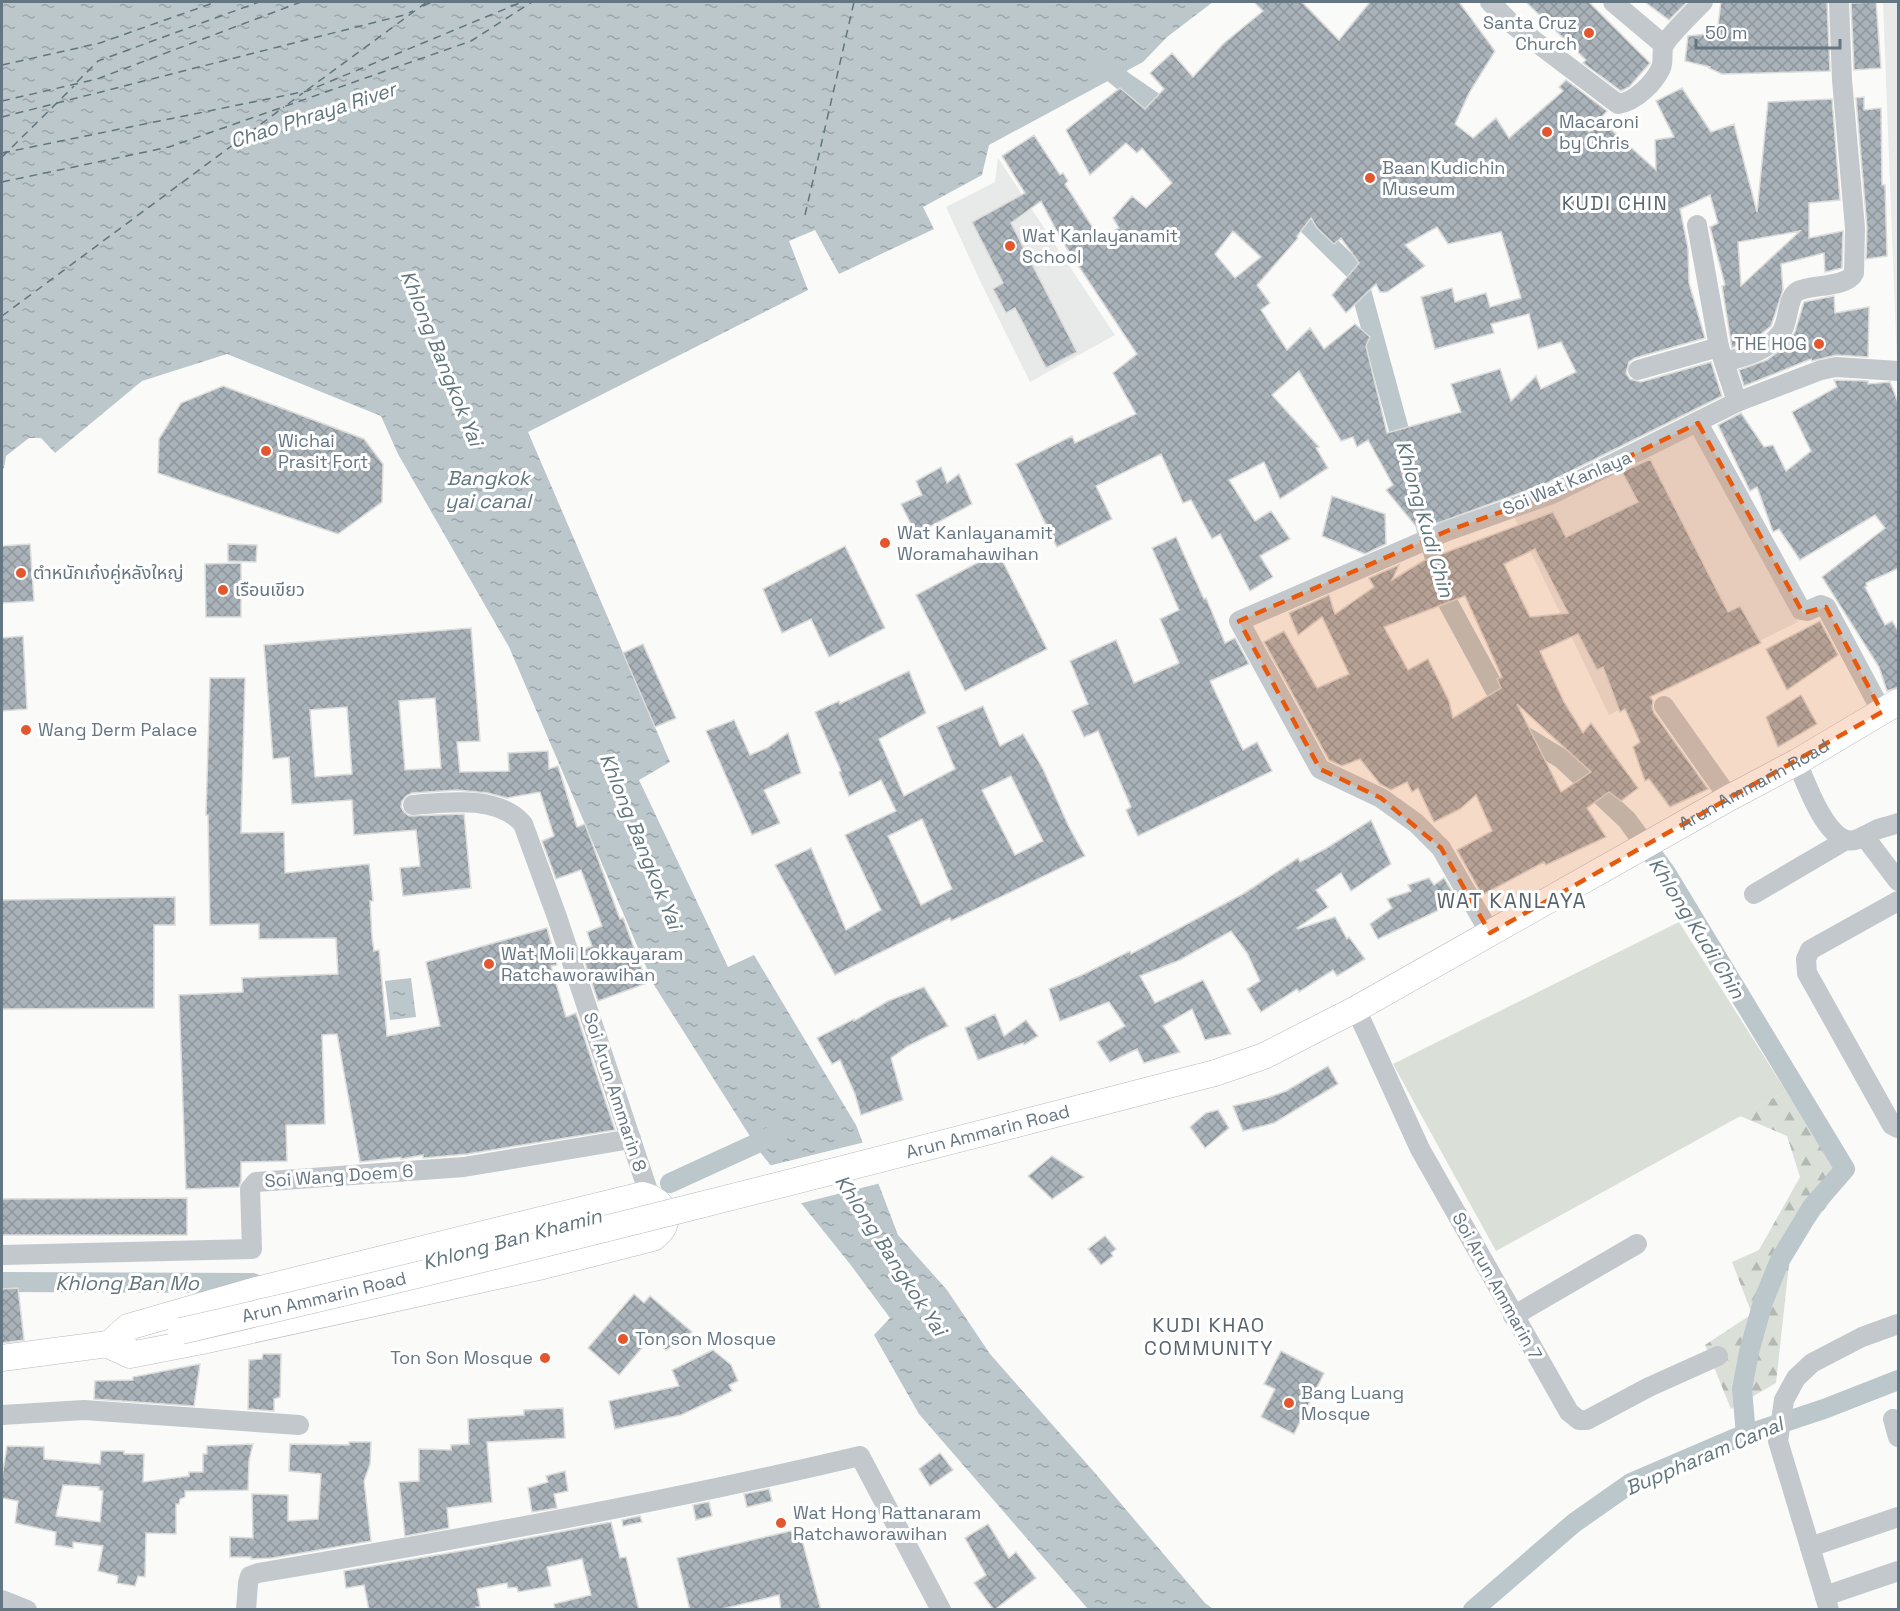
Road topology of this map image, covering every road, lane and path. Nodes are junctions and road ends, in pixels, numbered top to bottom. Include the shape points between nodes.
1 (1490, 2) edge
2 (1613, 2) edge
3 (1703, 2) edge
4 (1839, 2) edge
5 (1664, 45) junction
6 (1696, 225) dead end
7 (1721, 355) junction
8 (1638, 370) dead end
9 (1899, 371) edge
10 (1737, 402) junction
11 (1698, 423) junction
12 (1664, 706) dead end
13 (1890, 707) edge
14 (1797, 762) junction
15 (1729, 798) junction
16 (413, 805) dead end
17 (1899, 823) edge
18 (1855, 838) junction
19 (1899, 881) edge
20 (1754, 894) dead end
21 (1899, 901) edge
22 (1490, 933) junction
23 (1356, 1009) junction
24 (1899, 1128) edge
25 (631, 1140) junction
26 (650, 1197) junction
27 (1637, 1244) dead end
28 (2, 1256) edge
29 (1513, 1316) junction
30 (1899, 1324) edge
31 (108, 1344) junction
32 (1719, 1356) dead end
33 (2, 1358) edge
34 (2, 1415) edge
35 (299, 1425) dead end
36 (1899, 1517) edge
37 (1810, 1546) junction
38 (1899, 1571) edge
39 (2, 1600) edge
40 (1827, 1603) edge
41 (27, 1610) edge
42 (246, 1610) edge
43 (941, 1610) edge

1 - 5 street via 1512,24 1618,104 1638,95 1656,77 1662,67
2 - 5 street
3 - 5 street
4 - 7 street via 1855,228 1854,273 1847,281 1797,291 1783,330 1750,355
6 - 7 street
7 - 8 street
7 - 10 street
9 - 10 street, Soi Wat Kanlaya via 1828,368
10 - 11 street, Soi Wat Kanlaya
11 - 13 street via 1801,610 1826,607
11 - 22 street, Soi Wat Kanlaya via 1552,494 1447,531 1239,621 1320,769 1381,798 1442,848
12 - 15 street
13 - 14 main road, Arun Ammarin Road
14 - 15 main road, Arun Ammarin Road
14 - 18 street via 1824,819 1835,833
15 - 22 main road, Arun Ammarin Road
16 - 25 street, Soi Arun Ammarin 8 via 464,800 508,811 523,824
17 - 18 street
18 - 19 street
18 - 20 street
21 - 24 street via 1819,945 1806,959 1807,973 1892,1125
22 - 23 main road, Arun Ammarin Road
23 - 29 street, Soi Arun Ammarin 7 via 1420,1149
23 - 31 main road, Arun Ammarin Road, bridge via 1264,1056 1215,1073 390,1283
25 - 26 street, Soi Arun Ammarin 8
25 - 28 street, Soi Wang Doem 6 via 464,1167 256,1182 250,1189 252,1249
26 - 31 main road via 628,1198 260,1289 128,1327
26 - 31 main road via 665,1212 666,1223 653,1238 202,1341 130,1355
27 - 29 street
29 - 32 street, Soi Arun Ammarin 7 via 1569,1412 1579,1420 1587,1420
30 - 37 street via 1862,1337 1812,1363 1796,1378 1784,1400 1778,1441
31 - 33 main road, Arun Ammarin Road
34 - 35 street via 84,1410
36 - 37 street
37 - 40 street
38 - 40 street
39 - 41 street
42 - 43 street via 250,1576 258,1573 464,1539 860,1456

